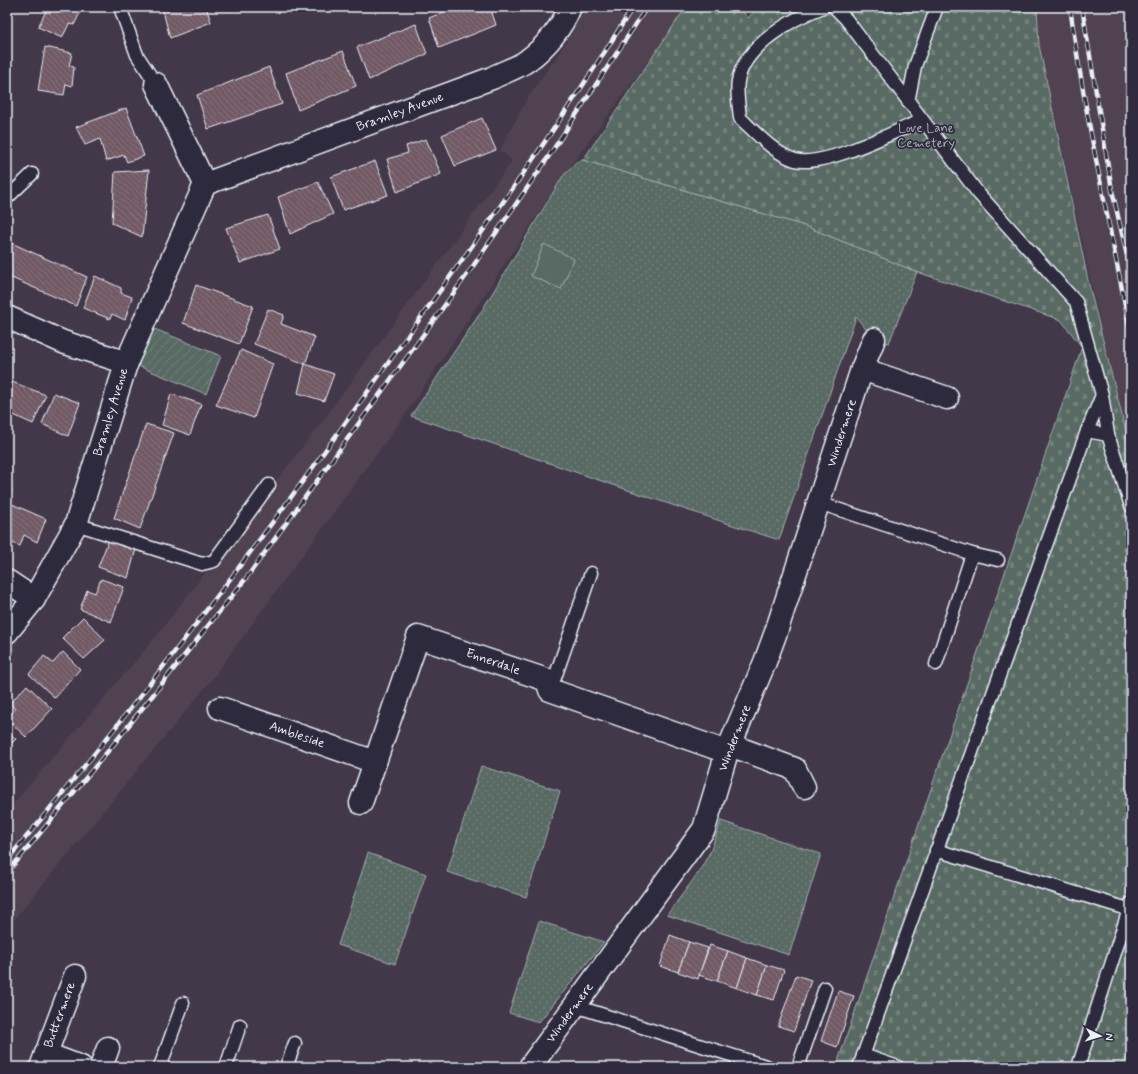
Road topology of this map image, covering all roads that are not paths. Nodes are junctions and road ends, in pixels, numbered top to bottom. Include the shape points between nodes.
1 (120, 7) edge
2 (570, 7) edge
3 (823, 7) edge
4 (834, 7) edge
5 (937, 7) edge
6 (156, 84) joint
7 (908, 102) junction
8 (922, 120) junction
9 (32, 174) dead end
10 (205, 184) junction
11 (7, 198) edge
12 (7, 316) edge
13 (874, 339) dead end
14 (127, 363) junction
15 (862, 369) junction
16 (1102, 395) junction
17 (947, 398) dead end
18 (1087, 431) junction
19 (1108, 435) junction
20 (269, 485) dead end
21 (819, 503) junction
22 (1131, 506) edge
23 (76, 524) junction
24 (972, 554) junction
25 (998, 560) dead end
26 (591, 573) dead end
27 (7, 581) edge
28 (34, 599) junction
29 (7, 632) edge
30 (936, 664) dead end
31 (550, 690) junction
32 (220, 708) dead end
33 (728, 748) junction
34 (375, 762) junction
35 (804, 787) dead end
36 (361, 803) dead end
37 (936, 850) junction
38 (1130, 908) edge
39 (74, 976) dead end
40 (825, 988) dead end
41 (184, 1002) dead end
42 (576, 1006) junction
43 (240, 1025) dead end
44 (295, 1043) dead end
45 (862, 1055) junction
46 (43, 1061) edge
47 (81, 1067) edge
48 (160, 1067) edge
49 (226, 1067) edge
50 (286, 1067) edge
51 (530, 1067) edge
52 (769, 1067) edge
53 (798, 1067) edge
54 (859, 1067) edge
55 (898, 1067) edge
56 (1078, 1067) edge

1 - 6 lane via 137,55
2 - 10 street, Bramley Avenue via 565,19 547,43 528,61 492,78
3 - 8 lane via 787,24 746,61 738,81 740,118 768,145 795,160 812,161 869,143
4 - 7 lane via 846,19
5 - 7 lane via 916,66
6 - 10 street
7 - 8 lane
8 - 16 lane via 978,193 1076,302
9 - 11 lane
10 - 14 street, Bramley Avenue
12 - 14 street via 63,342
13 - 15 street, Windermere
14 - 23 street, Bramley Avenue
15 - 17 street
15 - 21 street, Windermere
16 - 18 lane
16 - 19 lane
18 - 19 lane
18 - 37 lane
19 - 22 lane
20 - 23 lane via 214,561 202,564
21 - 24 lane
21 - 33 street, Windermere via 766,662
23 - 28 street, Bramley Avenue
24 - 25 lane
24 - 30 lane
26 - 31 lane
27 - 28 street
28 - 29 street, Bramley Avenue
31 - 33 street, Ennerdale
31 - 34 street, Ennerdale via 547,680 418,637
32 - 34 street, Ambleside
33 - 35 street, Ennerdale via 795,769
33 - 42 street, Windermere via 704,830
34 - 36 street, Ennerdale
37 - 38 lane
37 - 45 lane
38 - 56 lane
39 - 46 street, Buttermere
40 - 53 lane
41 - 48 lane
42 - 51 street, Windermere
42 - 52 lane
43 - 49 lane
44 - 50 lane
45 - 54 lane
45 - 55 lane
46 - 47 street, Buttermere

